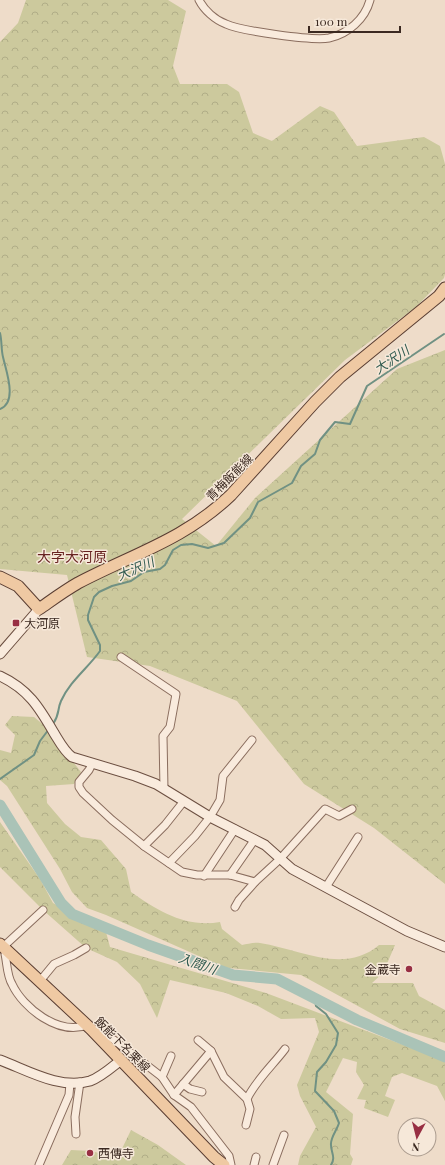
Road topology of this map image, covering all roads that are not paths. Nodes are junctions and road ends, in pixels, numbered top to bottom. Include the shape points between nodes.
1 (199, 0) edge
2 (370, 0) edge
3 (445, 288) edge
4 (0, 577) edge
5 (39, 609) junction
6 (0, 654) edge
7 (121, 657) dead end
8 (0, 676) edge
9 (252, 740) dead end
10 (92, 764) junction
11 (164, 789) junction
12 (184, 801) junction
13 (352, 809) dead end
14 (210, 817) junction
15 (235, 829) junction
16 (358, 837) dead end
17 (255, 839) junction
18 (144, 846) junction
19 (280, 859) junction
20 (169, 863) junction
21 (230, 875) junction
22 (204, 876) junction
23 (255, 882) junction
24 (326, 887) junction
25 (235, 907) dead end
26 (43, 910) dead end
27 (445, 946) edge
28 (3, 947) edge
29 (86, 948) dead end
30 (40, 981) junction
31 (89, 1027) junction
32 (198, 1040) dead end
33 (286, 1049) dead end
34 (211, 1051) junction
35 (172, 1056) dead end
36 (0, 1060) edge
37 (121, 1060) junction
38 (162, 1078) junction
39 (80, 1082) junction
40 (70, 1083) junction
41 (183, 1084) junction
42 (202, 1092) dead end
43 (174, 1095) junction
44 (247, 1099) junction
45 (246, 1125) dead end
46 (76, 1134) dead end
47 (284, 1135) dead end
48 (256, 1157) dead end
49 (39, 1165) edge
50 (224, 1165) edge
51 (231, 1165) edge
52 (254, 1165) edge
53 (273, 1165) edge

1 - 2 street via 214,18 240,29 315,38 329,38 344,32 363,16
3 - 5 main road, 青梅飯能線 via 439,296 340,377 219,506 176,536 76,584
4 - 5 main road via 18,586
5 - 6 street
7 - 11 street via 176,694 170,727 163,736
8 - 10 street via 23,688 68,754
9 - 14 street via 223,776 220,800
10 - 11 street via 135,776
10 - 18 street via 81,778 79,787 112,820
11 - 12 street
12 - 14 street
12 - 18 street
13 - 19 street via 339,816 325,809
14 - 15 street
14 - 20 street
15 - 17 street
15 - 22 street
16 - 24 street
17 - 19 street
17 - 21 street
18 - 20 street
19 - 23 street
19 - 24 street via 292,869
20 - 22 street via 182,872
21 - 22 street
21 - 23 street
23 - 25 street
24 - 27 street via 407,931
26 - 28 street
28 - 30 main road, 飯能下名栗線
28 - 31 street via 11,983 30,1008 56,1024
29 - 30 street via 54,964
30 - 31 main road, 飯能下名栗線
31 - 37 main road, 飯能下名栗線
31 - 38 street via 114,1040
32 - 34 street
33 - 44 street via 254,1085
34 - 41 street
34 - 44 street via 224,1078
35 - 38 street
36 - 40 street via 54,1080
37 - 39 street via 95,1078
37 - 50 main road, 飯能下名栗線
38 - 43 street
39 - 40 street
39 - 46 street via 74,1117
40 - 49 street via 69,1095
41 - 42 street
41 - 43 street
43 - 51 street via 191,1108 229,1156
44 - 45 street via 250,1110
47 - 53 street
48 - 52 street

